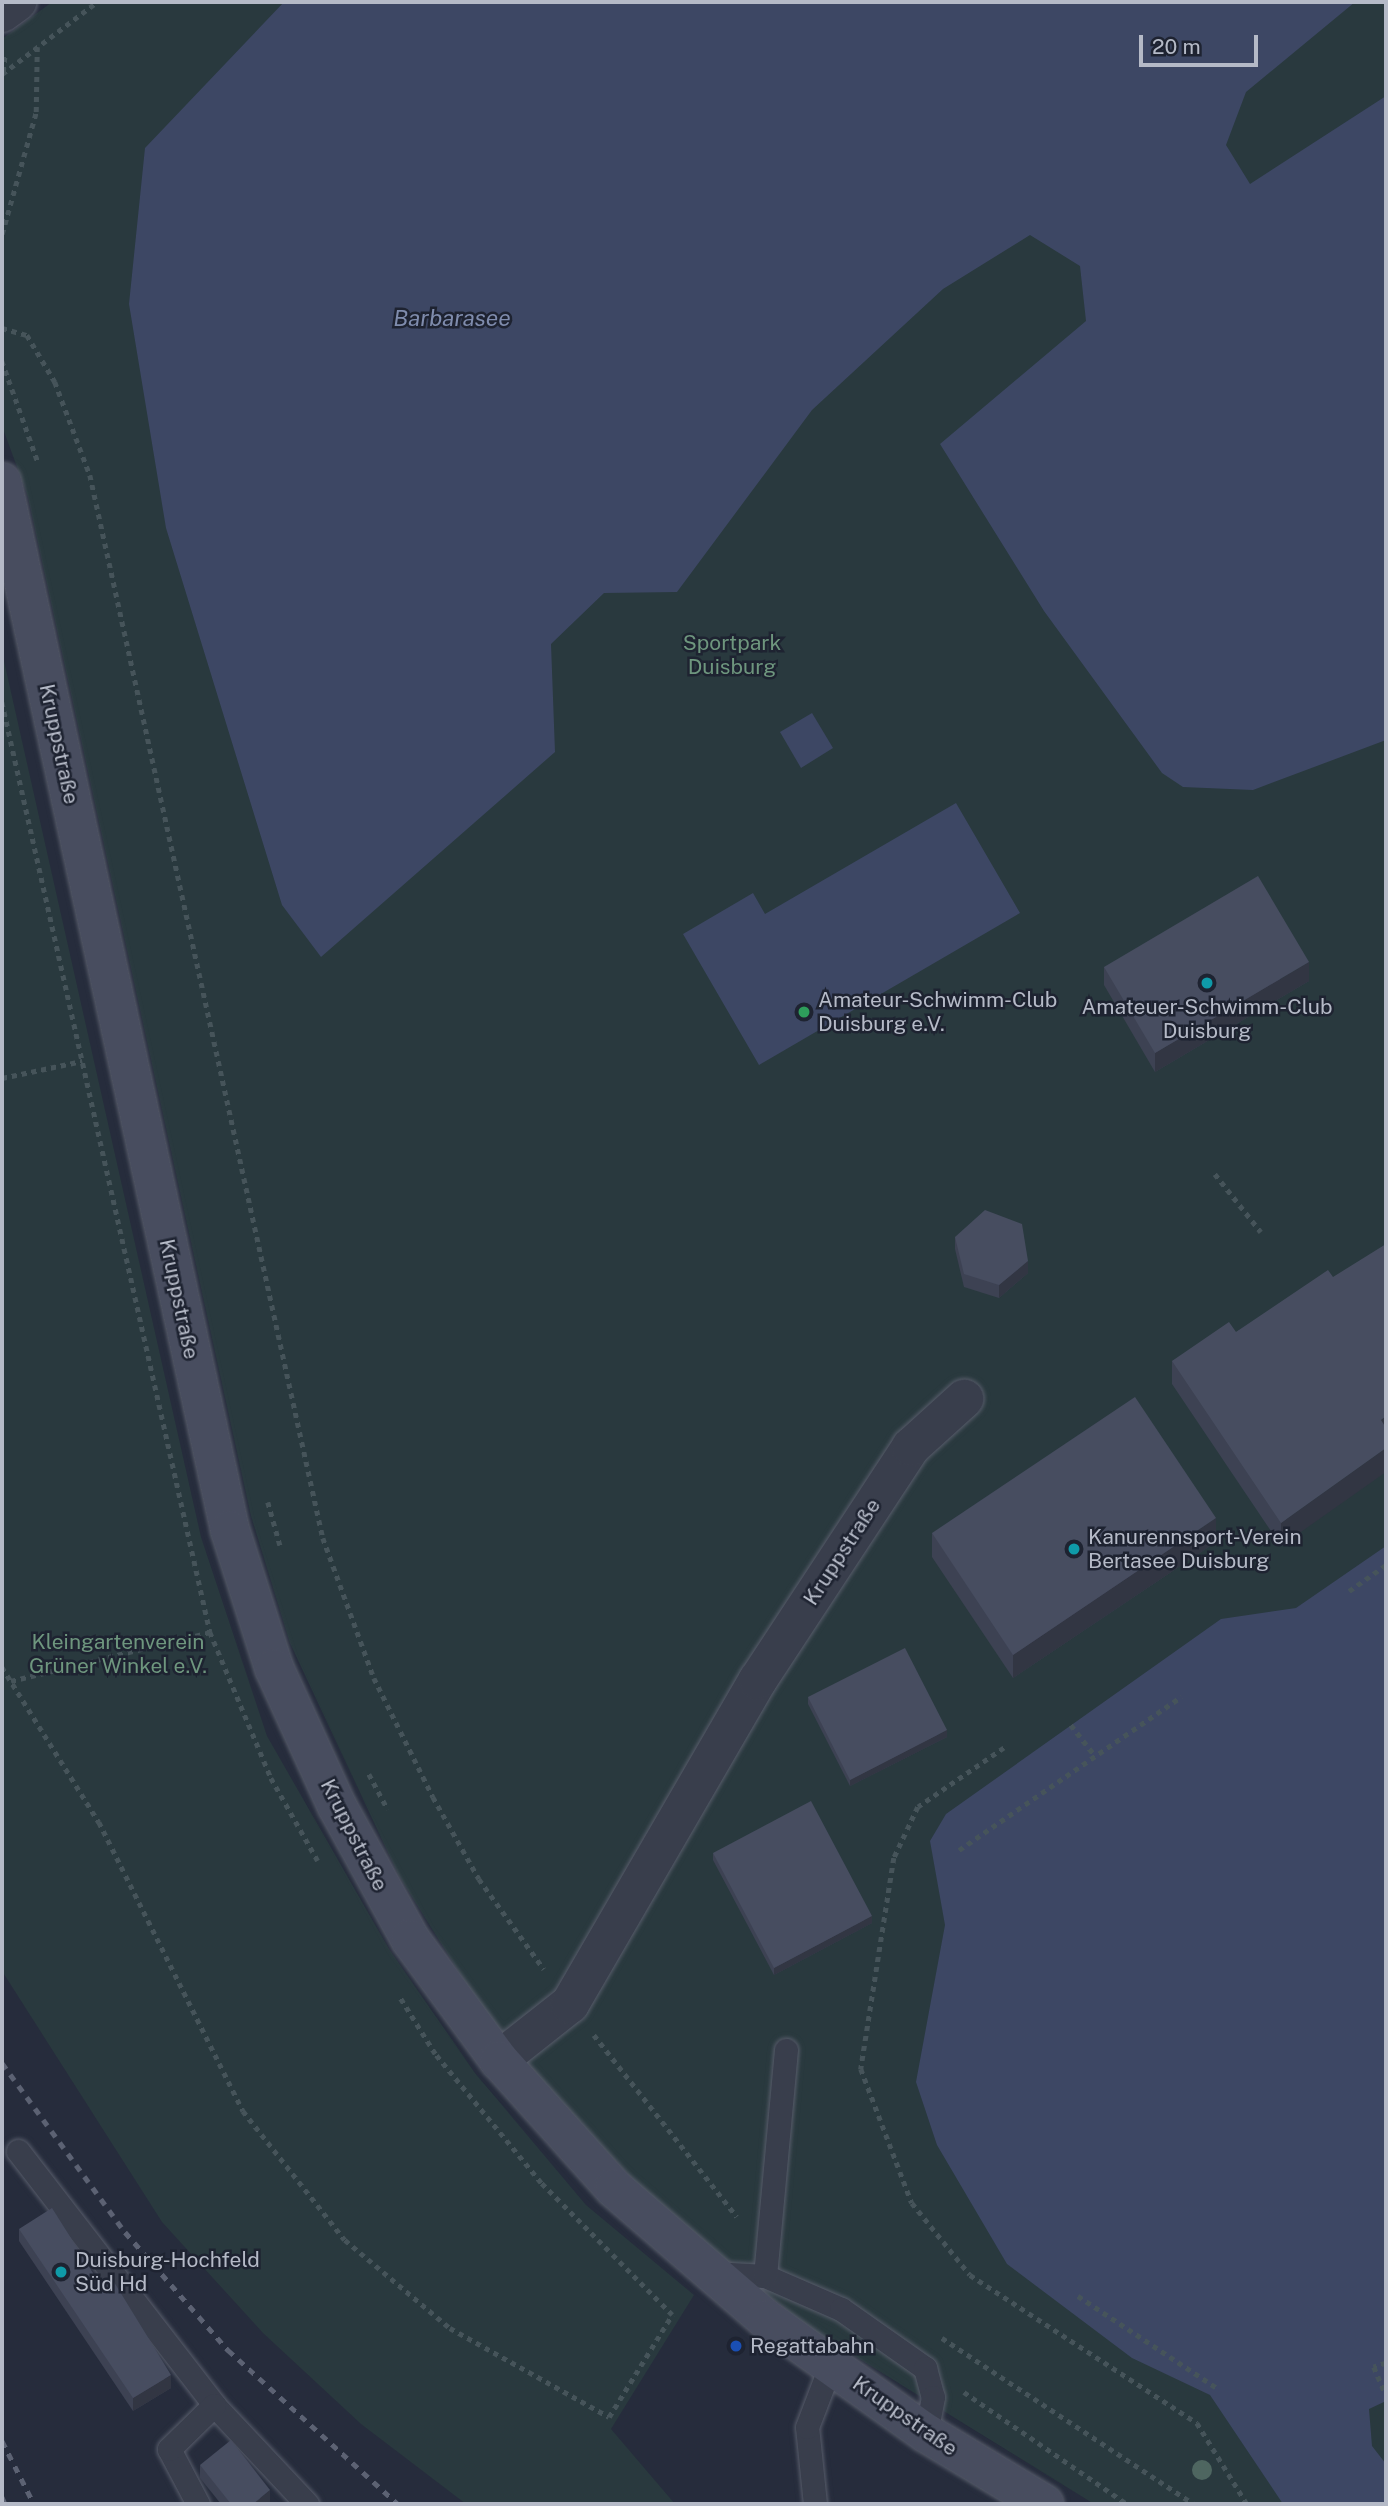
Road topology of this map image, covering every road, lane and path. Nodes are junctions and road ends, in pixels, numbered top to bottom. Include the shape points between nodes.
1 (17, 2) edge
2 (97, 2) edge
3 (2, 13) edge
4 (37, 47) junction
5 (3, 73) edge
6 (2, 234) edge
7 (2, 328) edge
8 (2, 361) edge
9 (40, 468) dead end
10 (2, 481) edge
11 (82, 1061) dead end
12 (2, 1078) edge
13 (1215, 1174) dead end
14 (1261, 1233) dead end
15 (964, 1399) dead end
16 (264, 1486) dead end
17 (281, 1549) dead end
18 (1386, 1565) edge
19 (1349, 1591) dead end
20 (210, 1632) dead end
21 (10, 1681) dead end
22 (1181, 1697) dead end
23 (1072, 1725) dead end
24 (1003, 1748) dead end
25 (1095, 1756) junction
26 (365, 1765) dead end
27 (390, 1812) dead end
28 (959, 1850) dead end
29 (570, 2004) junction
30 (786, 2050) dead end
31 (499, 2060) junction
32 (18, 2151) dead end
33 (744, 2229) dead end
34 (709, 2273) junction
35 (765, 2276) junction
36 (1077, 2296) dead end
37 (932, 2331) dead end
38 (1386, 2362) edge
39 (831, 2364) junction
40 (959, 2385) dead end
41 (1217, 2388) dead end
42 (1386, 2395) edge
43 (214, 2405) junction
44 (926, 2433) junction
45 (198, 2504) edge
46 (307, 2504) edge
47 (815, 2504) edge
48 (1044, 2504) edge
49 (1127, 2504) edge
50 (1194, 2504) edge
51 (1247, 2504) edge

1 - 3 street
2 - 4 path
4 - 5 path
4 - 6 path via 36,112
7 - 29 path via 27,335 55,382 90,475 323,1538 374,1678 433,1797 479,1879
8 - 9 path
10 - 31 street, Kruppstraße via 230,1530 274,1668 337,1806 410,1939
11 - 12 path
13 - 14 path
15 - 29 street, Kruppstraße via 911,1447 758,1680
16 - 17 path
18 - 19 path
20 - 21 path
22 - 25 path
23 - 25 path
24 - 51 path via 918,1807 894,1858 861,2069 912,2203 970,2275 1197,2423
25 - 28 path
26 - 27 path
29 - 31 street, Kruppstraße
29 - 33 path
30 - 35 lane
31 - 34 street, Kruppstraße via 614,2188
32 - 43 lane
34 - 35 lane
34 - 39 street, Kruppstraße
35 - 44 lane via 841,2309 925,2368 933,2397
36 - 41 path
37 - 50 path
38 - 42 path via 1374,2367
39 - 44 street, Kruppstraße
39 - 47 lane via 807,2427
40 - 49 path
43 - 45 lane via 169,2449
43 - 46 lane
44 - 48 street, Kruppstraße

